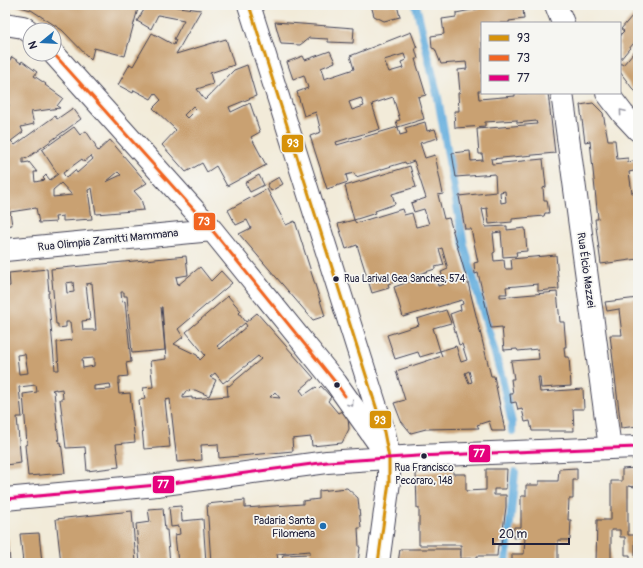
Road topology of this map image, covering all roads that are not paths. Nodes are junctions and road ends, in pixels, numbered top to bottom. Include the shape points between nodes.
1 (249, 5) edge
2 (556, 5) edge
3 (562, 22) edge
4 (5, 24) edge
5 (22, 27) edge
6 (61, 62) edge
7 (562, 94) edge
8 (607, 94) edge
9 (638, 130) edge
10 (212, 230) junction
11 (5, 250) edge
12 (610, 448) junction
13 (638, 448) edge
14 (390, 458) junction
15 (5, 499) edge
16 (378, 563) edge

1 - 14 street via 380,418
2 - 3 street
4 - 5 street
6 - 10 street
7 - 12 street, Rua Élcio Mazzei
9 -> 8 street
10 - 11 street, Rua Olimpia Zamitti Mammana
10 -> 14 street via 336,383
12 - 13 street
12 - 14 street
14 - 15 street via 327,462 157,485
14 - 16 street

